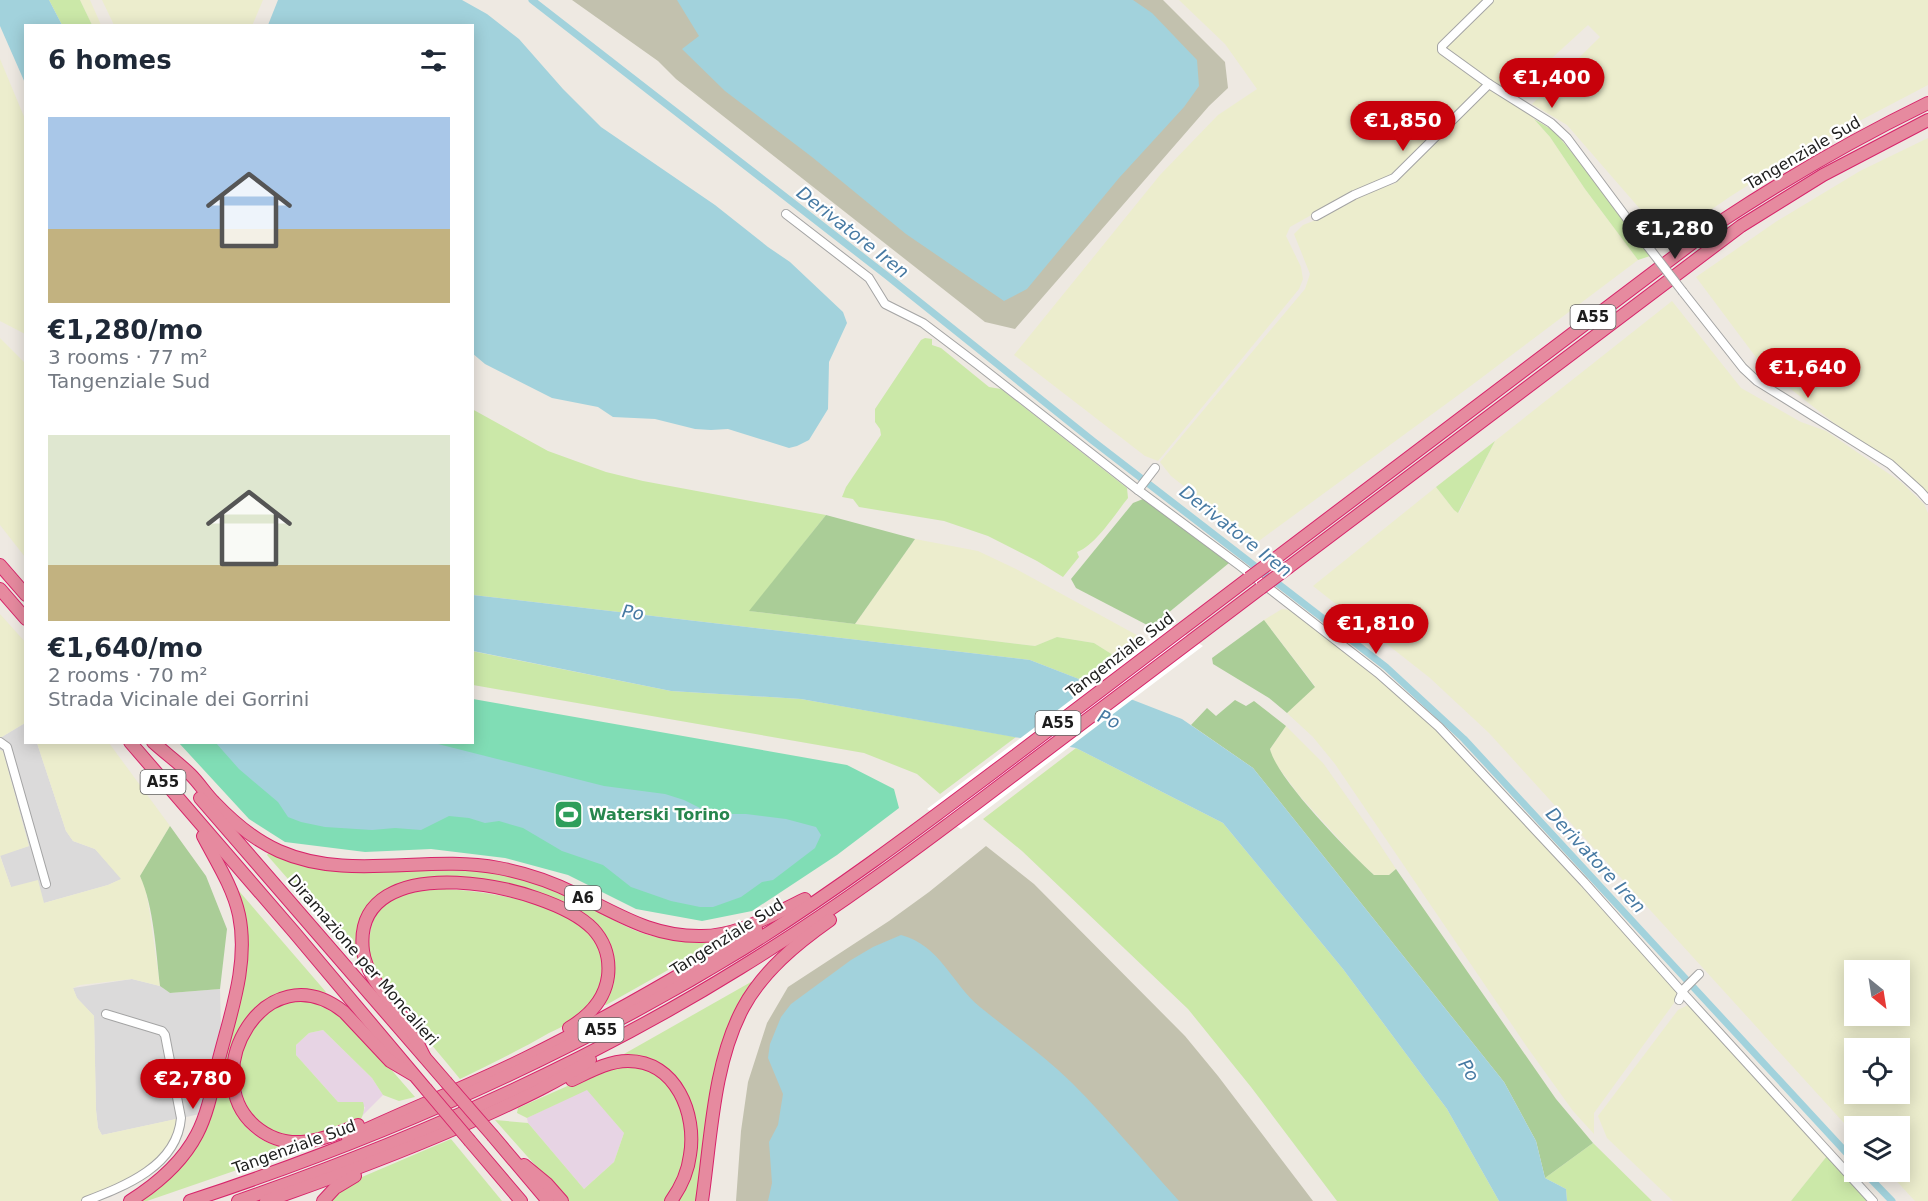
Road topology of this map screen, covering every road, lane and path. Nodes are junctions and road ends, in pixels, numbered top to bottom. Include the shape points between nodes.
1 (1489, 0) edge
2 (1488, 84) junction
3 (1928, 103) edge
4 (1928, 120) edge
5 (786, 214) dead end
6 (1316, 216) dead end
7 (1155, 468) dead end
8 (1138, 490) junction
9 (1928, 500) edge
10 (0, 565) edge
11 (0, 590) edge
12 (24, 593) edge
13 (24, 617) edge
14 (0, 742) edge
15 (132, 744) edge
16 (155, 744) edge
17 (155, 744) edge
18 (196, 821) junction
19 (877, 859) junction
20 (888, 869) junction
21 (46, 884) dead end
22 (805, 899) junction
23 (1699, 974) dead end
24 (1682, 994) junction
25 (106, 1014) dead end
26 (630, 1032) junction
27 (424, 1056) junction
28 (526, 1058) junction
29 (412, 1074) junction
30 (531, 1094) junction
31 (394, 1117) junction
32 (509, 1155) junction
33 (385, 1158) junction
34 (304, 1162) junction
35 (504, 1182) junction
36 (86, 1201) edge
37 (130, 1201) edge
38 (190, 1201) edge
39 (238, 1201) edge
40 (266, 1201) edge
41 (323, 1201) edge
42 (511, 1201) edge
43 (521, 1201) edge
44 (548, 1201) edge
45 (562, 1201) edge
46 (671, 1201) edge
47 (702, 1201) edge
48 (1874, 1201) edge

1 - 2 street via 1442,46 1442,50
2 - 6 street via 1394,178
2 - 9 street, bridge via 1551,123 1567,138 1736,360 1757,381 1890,464
3 - 19 highway, Tangenziale Sud / A55, bridge via 1832,152 1720,222
4 - 20 highway, Tangenziale Sud / A55, bridge via 1823,175 1741,226
5 - 8 street via 869,278 885,304 923,323
7 - 8 street
8 - 24 street via 1378,673 1439,727
10 - 12 highway
11 - 13 highway
14 - 21 street via 7,747
15 - 18 highway, Diramazione per Moncalieri / A55
16 - 22 highway, A6 via 253,836 282,852 315,863 359,867 451,863 500,868 544,880 637,924 674,935 734,932
17 - 27 highway, Diramazione per Moncalieri / A55
18 - 29 highway, Diramazione per Moncalieri / A55
18 - 37 highway via 239,913 240,971 197,1134 169,1171
19 - 22 highway, A6
19 - 34 highway, Tangenziale Sud / A55 via 745,947 621,1019 423,1115
20 - 26 highway, Tangenziale Sud / A55 via 782,942
20 - 47 highway via 850,906 787,953 743,1009 719,1080
22 - 28 highway via 670,981
23 - 24 street
24 - 48 street
25 - 36 street via 157,1028 165,1035 180,1129 156,1165 119,1189
26 - 30 highway via 577,1069
26 - 39 highway, Tangenziale Sud / A55 via 436,1126
27 - 28 highway via 409,1027 370,974 363,937 370,913 385,896 402,887 447,883 492,887 551,904 585,922 604,945 608,975 598,1002 578,1022
27 - 32 highway, Diramazione per Moncalieri / A55, bridge
28 - 31 highway, A55
29 - 31 highway via 390,1061 336,1006 306,995 287,996 270,1004 256,1016 240,1041 233,1069 237,1099 245,1116 264,1134 280,1140 308,1141
29 - 35 highway, Diramazione per Moncalieri / A55, bridge
30 - 33 highway
30 - 46 highway via 620,1062 641,1062 666,1074 683,1099 692,1134 684,1180
31 - 34 highway, A55
32 - 44 highway, Diramazione per Moncalieri / A55
32 - 45 highway via 536,1174
33 - 40 highway
33 - 41 highway via 341,1184
34 - 38 highway, Tangenziale Sud / A55
35 - 42 highway
35 - 43 highway, Diramazione per Moncalieri / A55

